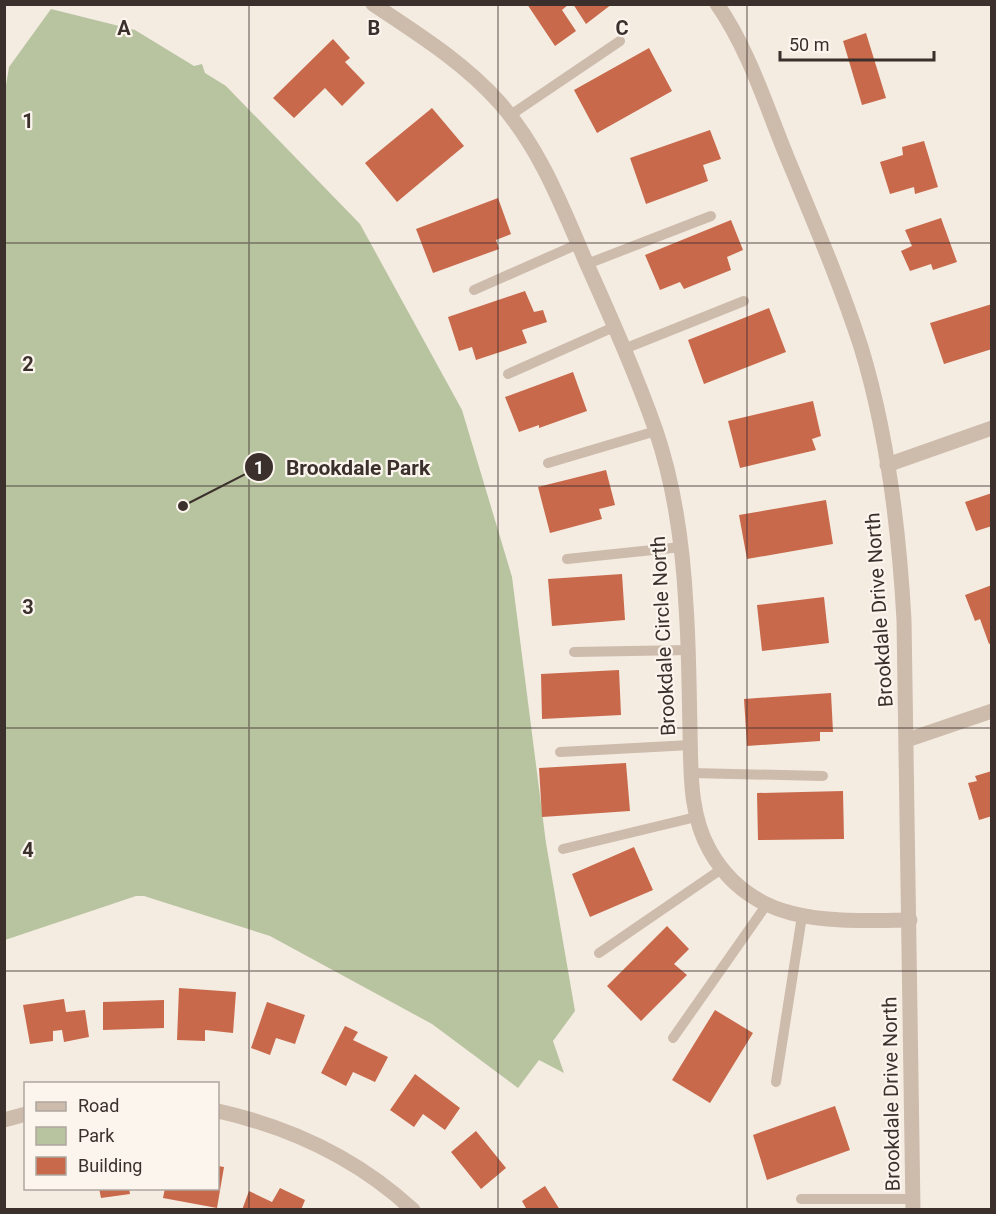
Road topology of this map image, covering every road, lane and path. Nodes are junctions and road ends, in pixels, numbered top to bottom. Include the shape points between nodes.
1 (373, 4) edge
2 (717, 4) edge
3 (620, 41) dead end
4 (509, 116) junction
5 (711, 216) dead end
6 (578, 244) junction
7 (587, 264) junction
8 (474, 290) dead end
9 (744, 301) dead end
10 (614, 327) junction
11 (624, 349) junction
12 (508, 374) dead end
13 (992, 428) edge
14 (656, 431) junction
15 (548, 463) dead end
16 (887, 465) junction
17 (681, 547) junction
18 (567, 559) dead end
19 (688, 650) junction
20 (574, 652) dead end
21 (992, 711) edge
22 (908, 740) junction
23 (691, 745) junction
24 (560, 752) dead end
25 (691, 773) junction
26 (824, 776) dead end
27 (696, 817) junction
28 (563, 849) dead end
29 (723, 868) junction
30 (767, 904) junction
31 (802, 916) junction
32 (910, 920) junction
33 (599, 953) dead end
34 (673, 1038) dead end
35 (776, 1082) dead end
36 (219, 1111) edge
37 (24, 1115) edge
38 (4, 1120) edge
39 (801, 1199) dead end
40 (913, 1204) edge
41 (411, 1208) edge

1 - 4 street, Brookdale Circle North via 462,65
2 - 16 street, Brookdale Drive North via 747,57 839,284 861,349
3 - 4 lane
4 - 6 street, Brookdale Circle North via 533,147
5 - 7 lane
6 - 7 street, Brookdale Circle North
6 - 8 lane
7 - 10 street, Brookdale Circle North
9 - 11 lane
10 - 11 street, Brookdale Circle North
10 - 12 lane
11 - 14 street, Brookdale Circle North
13 - 16 street
14 - 15 lane
14 - 17 street, Brookdale Circle North
16 - 22 street, Brookdale Drive North via 900,551
17 - 18 lane
17 - 19 street, Brookdale Circle North
19 - 20 lane
19 - 23 street, Brookdale Circle North
21 - 22 street
22 - 32 street, Brookdale Drive North
23 - 24 lane
23 - 25 street, Brookdale Circle North
25 - 26 lane
25 - 27 street, Brookdale Circle North
27 - 28 lane
27 - 29 street, Brookdale Circle North via 710,851
29 - 30 street, Brookdale Circle North
29 - 33 lane
30 - 31 street, Brookdale Circle North
30 - 34 lane
31 - 32 street, Brookdale Circle North via 820,920
31 - 35 lane
32 - 40 street, Brookdale Drive North
36 - 41 street via 304,1138 355,1166
37 - 38 street
39 - 40 lane

